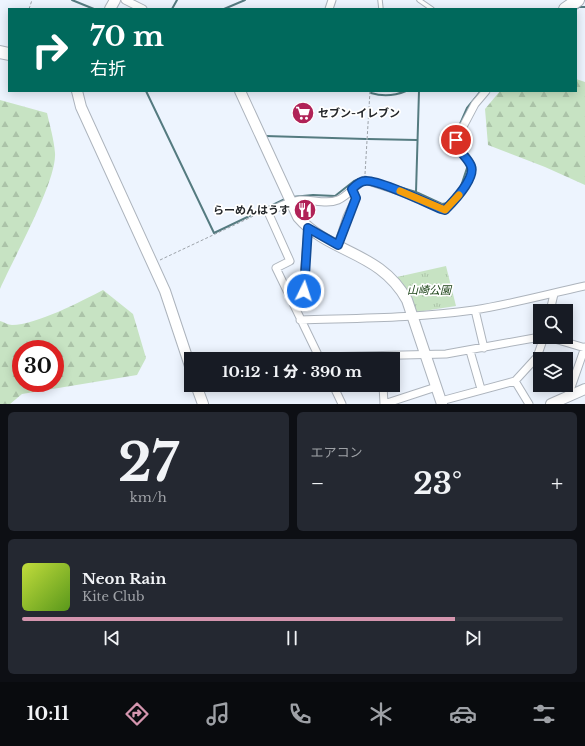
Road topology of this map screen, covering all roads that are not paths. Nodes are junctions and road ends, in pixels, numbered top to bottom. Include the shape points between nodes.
1 (125, 0) edge
2 (419, 0) edge
3 (577, 0) edge
4 (141, 8) edge
5 (431, 8) edge
6 (566, 8) edge
7 (77, 92) edge
8 (240, 92) edge
9 (485, 92) edge
10 (352, 189) junction
11 (291, 202) junction
12 (308, 228) junction
13 (338, 245) junction
14 (585, 286) edge
15 (554, 294) junction
16 (290, 299) junction
17 (552, 304) edge
18 (476, 310) junction
19 (412, 317) junction
20 (300, 320) junction
21 (533, 338) edge
22 (542, 344) edge
23 (572, 344) edge
24 (484, 348) junction
25 (585, 348) edge
26 (470, 351) junction
27 (185, 352) edge
28 (317, 352) edge
29 (426, 356) junction
30 (400, 357) edge
31 (515, 381) junction
32 (436, 387) junction
33 (481, 389) junction
34 (585, 389) edge
35 (199, 392) edge
36 (336, 392) edge
37 (383, 392) edge
38 (565, 400) edge
39 (442, 403) edge
40 (203, 404) edge
41 (342, 404) edge
42 (384, 404) edge
43 (529, 404) edge
44 (551, 404) edge

1 - 4 street
2 - 5 lane
3 - 6 highway
7 - 27 street via 81,107 165,291
8 - 11 street
9 - 10 street via 474,104 456,140 460,152 471,165 471,173 463,190 445,210 365,180
10 - 11 street via 342,198 332,202
10 - 13 street via 356,198
11 - 12 street
11 - 16 street via 268,212 290,261 276,268
12 - 13 street
12 - 16 street via 304,291
13 - 19 street via 372,263 389,276 404,295
14 - 15 street
15 - 17 street
15 - 18 street
16 - 20 street
18 - 19 street
18 - 24 street
19 - 20 street
19 - 29 street
20 - 28 street
21 - 24 street
22 - 31 street via 537,357
23 - 25 street
24 - 26 street
25 - 38 street
26 - 29 street
26 - 33 street
29 - 30 street
29 - 32 street
31 - 33 street
31 - 43 street
32 - 39 street
32 - 42 street
33 - 39 street
34 - 38 street
35 - 40 street
36 - 41 street
37 - 42 street
38 - 44 street

